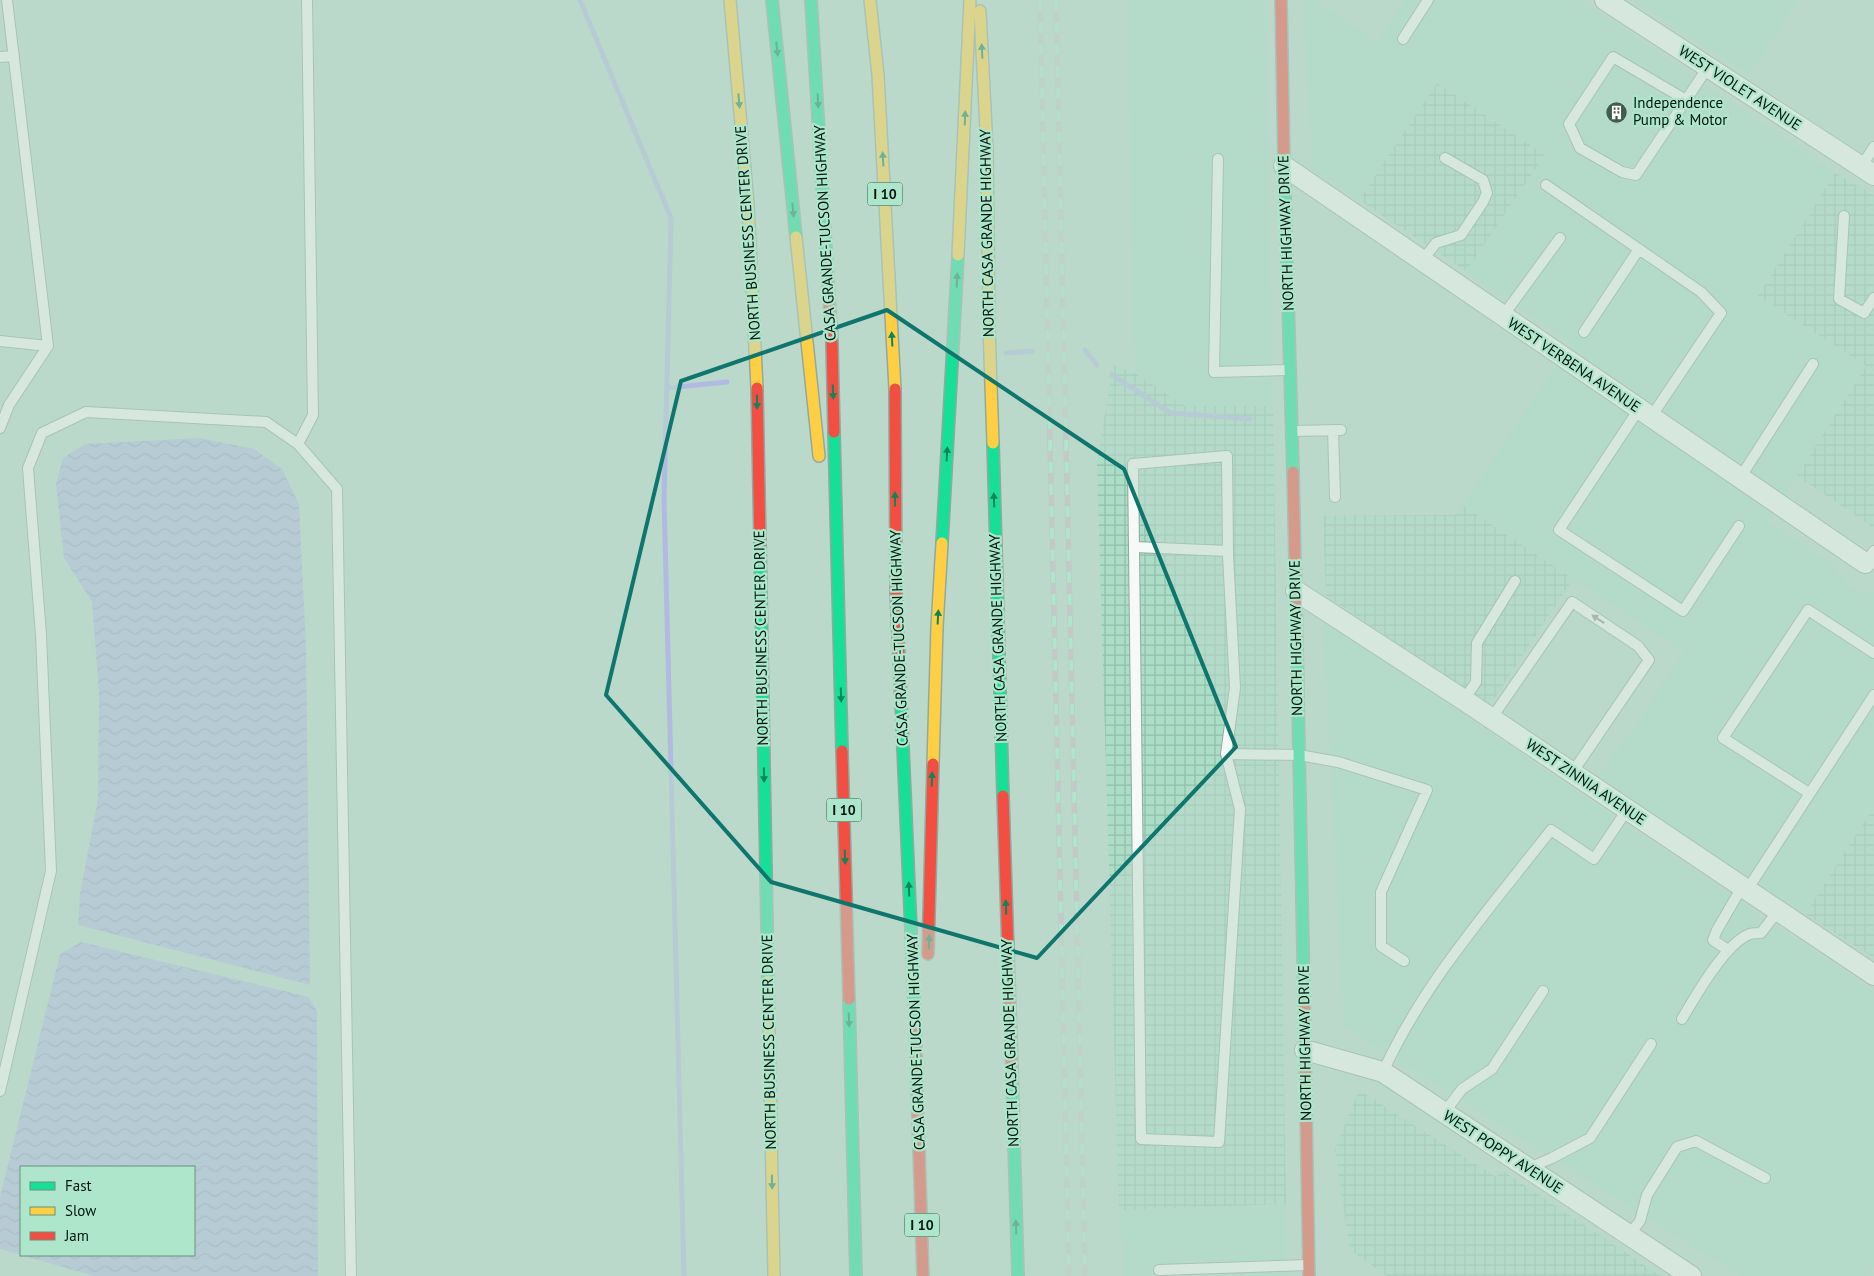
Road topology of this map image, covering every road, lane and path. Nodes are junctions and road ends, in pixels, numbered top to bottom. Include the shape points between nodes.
1 (8, 0) edge
2 (307, 0) edge
3 (730, 0) edge
4 (772, 0) edge
5 (811, 0) edge
6 (870, 0) edge
7 (970, 0) edge
8 (980, 0) edge
9 (1281, 0) edge
10 (1428, 0) edge
11 (1606, 0) edge
12 (1403, 39) dead end
13 (14, 56) junction
14 (0, 57) edge
15 (1708, 67) junction
16 (1686, 100) junction
17 (1874, 147) edge
18 (1218, 158) dead end
19 (1445, 158) dead end
20 (1284, 166) junction
21 (1868, 171) edge
22 (1546, 185) dead end
23 (1844, 216) dead end
24 (1560, 238) dead end
25 (1639, 249) junction
26 (1422, 261) junction
27 (1874, 298) edge
28 (1503, 316) junction
29 (1584, 332) dead end
30 (0, 341) edge
31 (48, 346) junction
32 (1813, 364) dead end
33 (1289, 370) junction
34 (1645, 413) junction
35 (0, 428) edge
36 (1291, 431) junction
37 (298, 444) junction
38 (820, 465) dead end
39 (1740, 478) junction
40 (1335, 497) dead end
41 (825, 514) dead end
42 (1739, 526) dead end
43 (1135, 547) junction
44 (1228, 551) junction
45 (1869, 557) edge
46 (1515, 582) dead end
47 (1296, 591) junction
48 (1874, 653) edge
49 (840, 662) junction
50 (1874, 695) edge
51 (1464, 700) junction
52 (1491, 719) junction
53 (1226, 754) junction
54 (1299, 755) junction
55 (1572, 773) junction
56 (1809, 793) junction
57 (1627, 810) junction
58 (1745, 888) junction
59 (1778, 911) junction
60 (1728, 950) junction
61 (1404, 961) dead end
62 (927, 968) dead end
63 (1874, 975) edge
64 (1543, 991) dead end
65 (926, 997) dead end
66 (1682, 1018) dead end
67 (1651, 1044) dead end
68 (1305, 1050) junction
69 (1383, 1072) junction
70 (0, 1091) edge
71 (919, 1112) junction
72 (1444, 1113) junction
73 (1529, 1168) junction
74 (1765, 1178) dead end
75 (1628, 1235) junction
76 (1159, 1270) dead end
77 (1309, 1270) edge
78 (351, 1276) edge
79 (774, 1276) edge
80 (856, 1276) edge
81 (923, 1276) edge
82 (1018, 1276) edge
83 (1691, 1276) edge

1 - 13 lane
2 - 37 lane via 312,415
3 -> 79 main road, NORTH BUSINESS CENTER DRIVE via 748,204 756,354
4 -> 38 main road
5 -> 49 main road, CASA GRANDE-TUCSON HIGHWAY / I 10 via 832,344
71 -> 6 main road, CASA GRANDE-TUCSON HIGHWAY / I 10 via 896,591 895,388 878,75
62 -> 7 main road via 937,627
82 -> 8 main road, NORTH CASA GRANDE HIGHWAY via 989,337 987,149
9 - 20 main road, NORTH HIGHWAY DRIVE
10 - 12 lane
11 - 15 street, WEST VIOLET AVENUE
13 - 14 lane
13 - 31 lane
15 - 16 lane
15 - 21 street, WEST VIOLET AVENUE
16 - 16 lane via 1636,175 1622,172 1580,148 1569,124 1613,57
17 - 21 lane
18 - 33 lane via 1214,372
19 - 26 lane via 1483,180 1487,192 1484,202 1461,234 1436,243
20 - 26 street, WEST VERBENA AVENUE
20 - 33 main road, NORTH HIGHWAY DRIVE
22 - 25 lane
23 - 27 lane via 1839,299 1864,313
24 - 28 lane
25 - 29 lane
25 - 34 lane via 1701,292 1721,313
26 - 28 street, WEST VERBENA AVENUE
28 - 34 street, WEST VERBENA AVENUE
30 - 31 lane
31 - 35 lane via 9,405
32 - 39 lane
33 - 36 main road, NORTH HIGHWAY DRIVE
34 - 39 street, WEST VERBENA AVENUE
34 - 42 lane via 1559,530 1683,611
36 - 40 lane via 1337,430
36 - 47 main road, NORTH HIGHWAY DRIVE
37 - 70 lane via 266,422 86,412 42,433 28,468 41,635 51,871
37 - 78 lane via 336,489
39 - 45 street, WEST VERBENA AVENUE
41 - 49 main road
43 - 44 lane
43 - 44 lane via 1133,464 1227,456
43 - 53 lane via 1141,1139 1219,1142 1240,809
44 - 53 lane via 1235,688
46 - 51 lane via 1477,643 1476,682
47 - 51 street, WEST ZINNIA AVENUE
47 - 54 main road, NORTH HIGHWAY DRIVE
48 - 56 lane via 1808,610 1723,738
49 -> 80 main road, CASA GRANDE-TUCSON HIGHWAY / I 10
50 - 56 lane
51 - 52 street, WEST ZINNIA AVENUE
52 - 55 street, WEST ZINNIA AVENUE
55 -> 52 lane via 1649,660 1638,646 1572,602
53 - 54 lane
54 - 61 lane via 1338,762 1427,790 1382,892 1381,946
54 - 68 main road, NORTH HIGHWAY DRIVE
55 - 57 street, WEST ZINNIA AVENUE
56 - 58 lane
57 - 58 street, WEST ZINNIA AVENUE
57 - 69 lane via 1594,859 1551,830 1444,968 1394,1046
58 - 59 street, WEST ZINNIA AVENUE
58 - 60 lane via 1713,940
59 - 60 lane via 1761,932 1749,934
59 - 63 street, WEST ZINNIA AVENUE
60 - 66 lane
64 - 72 lane via 1492,1068 1462,1089
65 - 71 main road
67 - 73 lane via 1590,1138
68 - 69 street, WEST POPPY AVENUE
68 - 77 main road, NORTH HIGHWAY DRIVE
69 - 72 street, WEST POPPY AVENUE
71 - 81 main road, CASA GRANDE-TUCSON HIGHWAY / I 10
72 - 73 street, WEST POPPY AVENUE
73 - 75 street, WEST POPPY AVENUE
74 - 75 lane via 1696,1141 1677,1147 1647,1195 1640,1221
75 - 83 street, WEST POPPY AVENUE
76 - 77 lane

